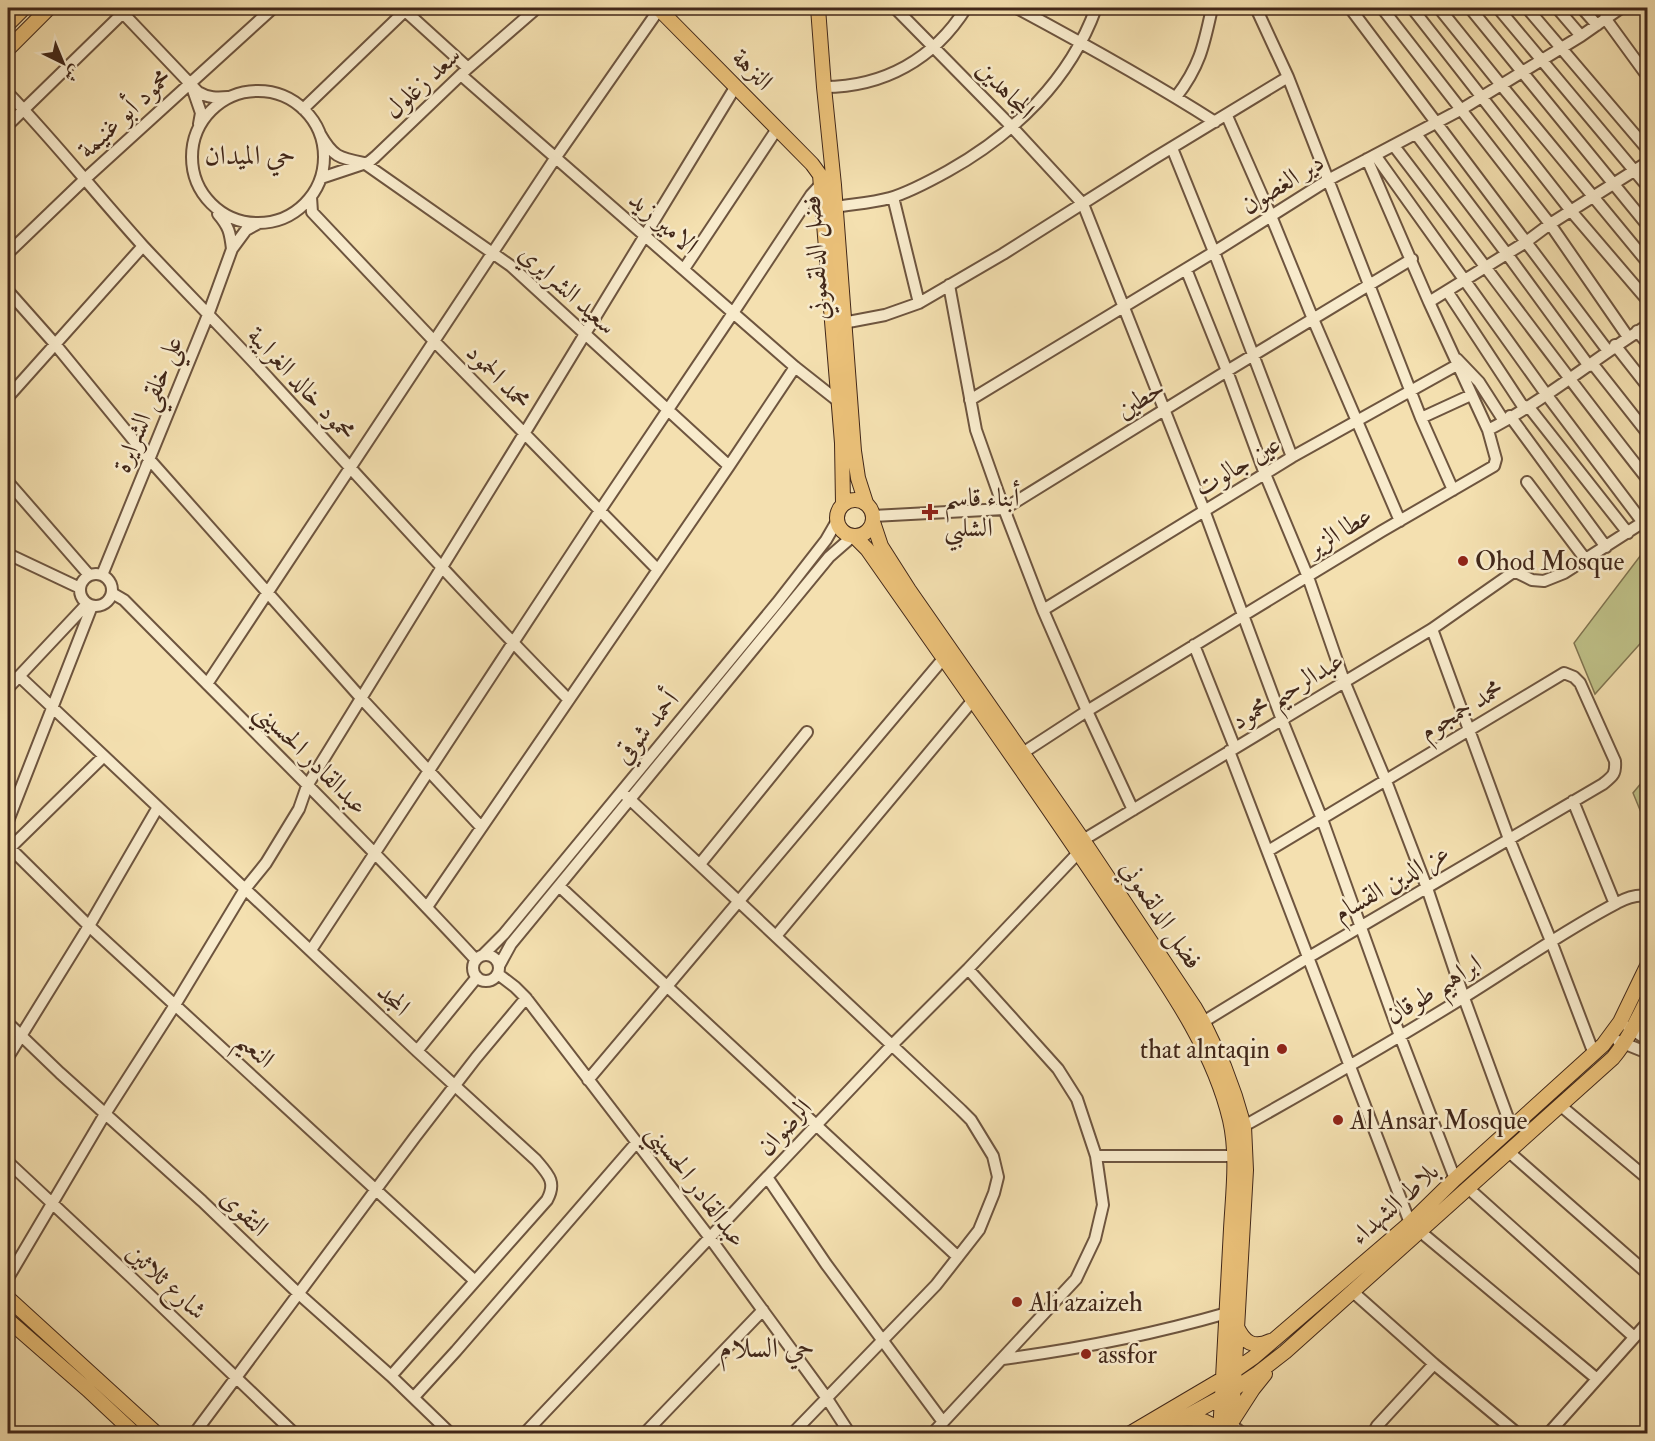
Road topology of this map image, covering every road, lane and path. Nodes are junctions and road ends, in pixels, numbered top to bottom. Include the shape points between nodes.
1 (24, 8) edge
2 (49, 8) edge
3 (273, 8) edge
4 (405, 8) edge
5 (537, 8) edge
6 (659, 8) edge
7 (818, 8) edge
8 (895, 8) edge
9 (966, 8) edge
10 (1017, 8) edge
11 (1096, 8) edge
12 (1212, 8) edge
13 (1256, 8) edge
14 (1350, 8) edge
15 (1382, 8) edge
16 (1412, 8) edge
17 (1439, 8) edge
18 (1470, 8) edge
19 (1498, 8) edge
20 (1527, 8) edge
21 (1557, 8) edge
22 (1582, 8) edge
23 (1621, 8) edge
24 (123, 9) edge
25 (1601, 21) junction
26 (8, 24) edge
27 (1581, 36) junction
28 (1081, 42) junction
29 (933, 46) junction
30 (1562, 48) junction
31 (8, 49) edge
32 (1541, 60) junction
33 (465, 71) junction
34 (1523, 71) junction
35 (1288, 77) junction
36 (1647, 77) edge
37 (191, 85) junction
38 (1501, 85) junction
39 (736, 86) junction
40 (824, 87) junction
41 (8, 93) edge
42 (229, 97) junction
43 (1176, 97) junction
44 (1482, 97) junction
45 (303, 109) junction
46 (1462, 109) junction
47 (24, 110) junction
48 (1227, 116) junction
49 (1215, 122) junction
50 (1436, 123) junction
51 (8, 125) edge
52 (1012, 127) junction
53 (198, 128) junction
54 (777, 129) junction
55 (320, 134) junction
56 (1416, 134) junction
57 (1394, 146) junction
58 (1172, 148) junction
59 (1647, 150) edge
60 (831, 152) junction
61 (1371, 157) junction
62 (556, 158) junction
63 (1647, 162) edge
64 (364, 163) junction
65 (812, 164) junction
66 (1635, 171) junction
67 (85, 178) junction
68 (321, 178) junction
69 (1328, 180) junction
70 (821, 184) junction
71 (1614, 184) junction
72 (1647, 187) edge
73 (310, 197) junction
74 (893, 197) junction
75 (1593, 197) junction
76 (1083, 204) junction
77 (835, 207) junction
78 (214, 208) junction
79 (1571, 211) junction
80 (295, 212) junction
81 (312, 212) junction
82 (1271, 216) junction
83 (257, 224) junction
84 (1550, 224) junction
85 (1647, 226) edge
86 (645, 235) junction
87 (1526, 242) junction
88 (143, 246) junction
89 (232, 249) junction
90 (1214, 252) junction
91 (8, 253) edge
92 (493, 253) junction
93 (1507, 254) junction
94 (1412, 259) junction
95 (1647, 263) edge
96 (1486, 267) junction
97 (684, 269) junction
98 (1186, 269) junction
99 (1464, 280) junction
100 (950, 285) junction
101 (1370, 285) junction
102 (8, 291) edge
103 (1447, 291) junction
104 (1647, 301) edge
105 (1429, 302) junction
106 (919, 303) junction
107 (1123, 306) junction
108 (733, 313) junction
109 (208, 315) junction
110 (1313, 319) junction
111 (843, 323) junction
112 (1647, 325) edge
113 (585, 333) junction
114 (1632, 334) junction
115 (434, 341) junction
116 (55, 344) junction
117 (1647, 344) edge
118 (1611, 348) junction
119 (1252, 356) junction
120 (1455, 360) junction
121 (1590, 365) junction
122 (795, 367) junction
123 (1227, 371) junction
124 (1569, 380) junction
125 (1647, 387) edge
126 (1411, 389) junction
127 (1546, 394) junction
128 (1471, 395) junction
129 (8, 397) edge
130 (970, 400) junction
131 (838, 401) junction
132 (1526, 407) junction
133 (668, 410) junction
134 (1163, 410) junction
135 (1421, 418) junction
136 (1507, 418) junction
137 (1357, 420) junction
138 (1488, 430) junction
139 (524, 434) junction
140 (1647, 435) edge
141 (1292, 457) junction
142 (149, 459) junction
143 (729, 466) junction
144 (350, 469) junction
145 (1265, 474) junction
146 (1647, 480) edge
147 (8, 482) edge
148 (1527, 482) dead end
149 (1453, 490) junction
150 (866, 503) junction
151 (843, 504) junction
152 (1004, 509) junction
153 (1204, 510) junction
154 (600, 512) junction
155 (873, 519) junction
156 (837, 521) junction
157 (1400, 521) junction
158 (1646, 523) edge
159 (1628, 533) junction
160 (854, 536) junction
161 (1606, 547) junction
162 (8, 554) edge
163 (1586, 560) junction
164 (442, 567) junction
165 (657, 569) junction
166 (102, 574) junction
167 (89, 575) junction
168 (1308, 577) junction
169 (80, 588) junction
170 (112, 593) junction
171 (268, 594) junction
172 (90, 605) junction
173 (1043, 610) junction
174 (1244, 615) junction
175 (1432, 629) junction
176 (513, 644) junction
177 (1194, 645) junction
178 (943, 659) junction
179 (19, 676) junction
180 (1344, 681) junction
181 (207, 684) junction
182 (8, 688) edge
183 (361, 698) junction
184 (568, 699) junction
185 (973, 700) junction
186 (52, 706) junction
187 (1087, 711) junction
188 (1282, 720) junction
189 (1469, 731) junction
190 (807, 732) dead end
191 (1232, 749) junction
192 (104, 756) junction
193 (1018, 756) junction
194 (429, 772) junction
195 (1386, 781) junction
196 (1604, 784) joint
197 (307, 786) junction
198 (626, 796) junction
199 (1573, 801) junction
200 (158, 807) junction
201 (1133, 810) junction
202 (1322, 819) junction
203 (8, 821) edge
204 (480, 827) junction
205 (1509, 839) junction
206 (1081, 846) junction
207 (9, 849) edge
208 (1268, 850) junction
209 (375, 853) junction
210 (700, 864) junction
211 (560, 886) junction
212 (1427, 888) junction
213 (245, 889) junction
214 (1647, 896) edge
215 (740, 901) junction
216 (1615, 904) junction
217 (427, 907) junction
218 (89, 926) junction
219 (1361, 926) junction
220 (776, 936) junction
221 (1551, 941) junction
222 (311, 951) junction
223 (1309, 957) junction
224 (480, 958) junction
225 (1647, 964) edge
226 (968, 969) junction
227 (499, 970) junction
228 (477, 977) junction
229 (668, 986) junction
230 (526, 998) junction
231 (1464, 998) junction
232 (1647, 998) edge
233 (175, 1005) junction
234 (1203, 1022) junction
235 (1620, 1022) junction
236 (8, 1023) edge
237 (1633, 1030) junction
238 (21, 1035) junction
239 (1400, 1036) junction
240 (1610, 1036) junction
241 (1647, 1040) edge
242 (1624, 1044) junction
243 (892, 1046) junction
244 (417, 1051) junction
245 (1647, 1053) edge
246 (1594, 1054) junction
247 (8, 1057) edge
248 (1351, 1065) junction
249 (588, 1080) junction
250 (455, 1086) junction
251 (1561, 1106) junction
252 (105, 1114) junction
253 (817, 1125) junction
254 (1244, 1126) junction
255 (1512, 1129) junction
256 (637, 1142) junction
257 (1509, 1152) junction
258 (1096, 1156) junction
259 (1234, 1156) junction
260 (8, 1162) edge
261 (767, 1177) junction
262 (1455, 1179) junction
263 (1647, 1179) edge
264 (1468, 1188) junction
265 (377, 1190) junction
266 (52, 1204) junction
267 (1415, 1227) junction
268 (710, 1238) junction
269 (958, 1257) junction
270 (1647, 1274) edge
271 (8, 1278) edge
272 (475, 1281) junction
273 (1353, 1292) junction
274 (299, 1294) junction
275 (8, 1298) edge
276 (763, 1310) junction
277 (1227, 1312) junction
278 (8, 1320) edge
279 (1647, 1322) edge
280 (1237, 1327) junction
281 (1634, 1337) junction
282 (1277, 1338) junction
283 (882, 1341) junction
284 (1224, 1346) junction
285 (1285, 1352) junction
286 (1003, 1359) junction
287 (1434, 1364) junction
288 (1229, 1375) junction
289 (391, 1376) junction
290 (236, 1377) junction
291 (1597, 1379) junction
292 (1234, 1389) junction
293 (414, 1397) junction
294 (826, 1397) junction
295 (1222, 1397) junction
296 (1176, 1414) junction
297 (943, 1422) junction
298 (1230, 1430) edge
299 (135, 1434) edge
300 (157, 1434) edge
301 (194, 1434) edge
302 (295, 1434) edge
303 (452, 1434) edge
304 (524, 1434) edge
305 (644, 1434) edge
306 (792, 1434) edge
307 (850, 1434) edge
308 (932, 1434) edge
309 (1129, 1434) edge
310 (1154, 1434) edge
311 (1373, 1434) edge
312 (1518, 1434) edge
313 (1548, 1434) edge

1 - 26 main road
2 - 31 main road
3 - 37 street, محمود أبو غنيمة
4 - 33 street, الامير زيد
4 - 45 street
5 - 33 street, سعد زغلول
6 - 39 main road, النزهة
6 - 62 street
7 - 40 main road, فضل الدلقموني
8 - 29 street, المجاهدين
9 - 29 street
10 - 28 street
11 - 28 street
12 - 43 street via 1196,67
13 - 35 street
14 - 50 street
15 - 46 street
16 - 44 street
17 - 38 street
18 - 34 street
19 - 32 street
20 - 30 street
21 - 27 street
22 - 25 street
23 - 25 street, دير الغصون
24 - 37 street
24 - 47 street
25 - 27 street, دير الغصون
25 - 36 street
27 - 30 street, دير الغصون
28 - 43 street
28 - 52 street via 1057,80
29 - 40 street via 910,65 883,78
29 - 52 street, المجاهدين
30 - 32 street, دير الغصون
30 - 59 street
32 - 34 street, دير الغصون
32 - 66 street
33 - 62 street, الامير زيد
33 - 64 street, سعد زغلول
34 - 38 street, دير الغصون
34 - 71 street
35 - 48 street
35 - 69 street
37 - 42 street via 206,96
37 - 53 street via 201,113
37 - 67 street, محمود أبو غنيمة
38 - 44 street, دير الغصون
38 - 75 street
39 - 54 main road, النزهة
39 - 86 street
40 - 60 main road, فضل الدلقموني
41 - 47 street, محمود خالد الغرايبة
42 - 45 street via 248,91 268,91 287,97
42 - 53 street via 211,110
43 - 49 street
44 - 46 street, دير الغصون
44 - 79 street
45 - 55 street
46 - 50 street, دير الغصون
46 - 84 street
47 - 51 street
47 - 67 street, محمود خالد الغرايبة
48 - 49 street
48 - 82 street
49 - 58 street
50 - 56 street, دير الغصون
50 - 87 street
52 - 74 street via 956,166
52 - 76 street, المجاهدين
53 - 78 street via 192,149 192,171 200,191
54 - 65 main road, النزهة
54 - 97 street
55 - 64 street via 334,154
55 - 68 street via 324,156
56 - 57 street, دير الغصون
56 - 93 street
57 - 61 street, دير الغصون
57 - 96 street
58 - 76 street
58 - 90 street
60 - 65 main road via 825,164
60 - 77 main road, فضل الدلقموني
61 - 69 street, دير الغصون
61 - 94 street
61 - 99 street
62 - 86 street, الامير زيد
62 - 92 street
63 - 66 street
64 - 68 street, سعد زغلول
64 - 92 street, سعيد الشرايري
65 - 70 main road
66 - 71 street
66 - 72 street
67 - 88 street, محمود خالد الغرايبة
67 - 91 street, محمود أبو غنيمة
68 - 73 street
69 - 82 street, دير الغصون
69 - 101 street
70 - 108 street
70 - 131 main road
71 - 75 street
71 - 85 street
73 - 80 street
73 - 81 street
74 - 77 street
74 - 106 street
75 - 79 street
75 - 95 street
76 - 100 street
76 - 107 street
77 - 111 main road, فضل الدلقموني
78 - 83 street via 241,222
78 - 89 street via 228,226
79 - 84 street
79 - 104 street
80 - 81 street
80 - 83 street via 277,221
81 - 115 street, محمد الحمود
82 - 90 street, دير الغصون
82 - 110 street
83 - 89 street, علي خلقي الشرايرة via 246,230
84 - 87 street
84 - 114 street
86 - 97 street, الامير زيد
86 - 113 street
87 - 93 street
87 - 118 street
88 - 109 street, محمود خالد الغرايبة
88 - 116 street
89 - 109 street, علي خلقي الشرايرة
90 - 98 street, دير الغصون
90 - 119 street
92 - 113 street, سعيد الشرايري
92 - 115 street
93 - 96 street
93 - 121 street
94 - 101 street, حطين
94 - 105 street
96 - 99 street
96 - 124 street
97 - 108 street, الامير زيد
98 - 107 street, دير الغصون
98 - 123 street
99 - 103 street
99 - 127 street
100 - 106 street
100 - 130 street
101 - 110 street, حطين
101 - 126 street
102 - 116 street
103 - 105 street
103 - 132 street
105 - 120 street
106 - 111 street
107 - 130 street, دير الغصون
107 - 134 street
108 - 122 street, الامير زيد
108 - 133 street
109 - 142 street, علي خلقي الشرايرة
109 - 144 street, محمود خالد الغرايبة
110 - 119 street, حطين
110 - 137 street
111 - 150 main road, فضل الدلقموني via 856,471
112 - 114 street
113 - 133 street, سعيد الشرايري
113 - 139 street
114 - 117 street
114 - 118 street
115 - 139 street, محمد الحمود
115 - 144 street
116 - 129 street
116 - 142 street
118 - 121 street
118 - 125 street
119 - 123 street, حطين
119 - 141 street
120 - 126 street, عين جالوت
120 - 128 street
120 - 136 street via 1479,382
121 - 124 street
121 - 140 street
122 - 131 street, الامير زيد
122 - 143 street
123 - 134 street, حطين
123 - 145 street
124 - 127 street
124 - 146 street
126 - 135 street
126 - 137 street, عين جالوت
127 - 132 street
127 - 158 street
128 - 135 street
128 - 138 street
130 - 152 street via 976,430
131 - 151 main road
132 - 136 street
132 - 159 street
133 - 143 street, سعيد الشرايري
133 - 154 street
134 - 152 street, حطين
134 - 153 street
135 - 149 street
136 - 138 street
136 - 161 street
137 - 141 street, عين جالوت
137 - 157 street
138 - 149 street, عطا الزير via 1496,464
139 - 154 street, محمد الحمود
139 - 164 street
141 - 145 street, عين جالوت
142 - 166 street, علي خلقي الشرايرة
142 - 171 street
143 - 165 street
144 - 164 street, محمود خالد الغرايبة
144 - 171 street
145 - 153 street, عين جالوت
145 - 168 street
147 - 167 street
148 - 163 street
149 - 157 street, عطا الزير
150 - 151 main road via 854,500
150 - 155 main road
151 - 156 main road
152 - 155 street, حطين
152 - 173 street
153 - 173 street, عين جالوت
153 - 174 street
154 - 165 street, محمد الحمود
154 - 176 street
155 - 160 main road via 865,534
155 - 193 main road, فضل الدلقموني via 884,551
156 - 160 main road via 844,533
156 - 198 street, أحمد شوقي
157 - 168 street, عطا الزير
158 - 159 street
159 - 161 street
160 - 178 main road, فضل الدلقموني
160 - 198 street, أحمد شوقي via 829,557
161 - 163 street
162 - 169 street
163 - 175 street, عبدالرحيم محمود via 1544,581 1512,573
164 - 176 street, محمود خالد الغرايبة
164 - 183 street
165 - 184 street
166 - 167 street
166 - 170 street via 112,584
167 - 169 street
168 - 174 street, عطا الزير
168 - 180 street
169 - 172 street via 81,597
170 - 172 street via 107,602
170 - 181 street, عبدالقادر الحسيني via 124,600
171 - 181 street
171 - 183 street
172 - 179 street
172 - 186 street
173 - 187 street
174 - 177 street, عطا الزير
174 - 188 street
175 - 180 street, عبدالرحيم محمود
175 - 189 street
176 - 184 street, محمود خالد الغرايبة
176 - 194 street
177 - 187 street, عطا الزير
177 - 191 street
178 - 185 main road, فضل الدلقموني
178 - 215 street
179 - 182 street
179 - 186 street, المجد
180 - 188 street, عبدالرحيم محمود
180 - 195 street
181 - 197 street, عبدالقادر الحسيني
183 - 194 street
183 - 197 street
184 - 204 street
185 - 193 main road, فضل الدلقموني
185 - 220 street
186 - 192 street, المجد
186 - 203 street
187 - 193 street, عطا الزير
187 - 201 street
188 - 191 street, عبدالرحيم محمود
188 - 202 street
189 - 195 street, محمد جمجوم
189 - 196 street, محمد جمجوم via 1564,673 1570,675 1585,692 1615,761 1616,769
189 - 205 street
190 - 210 street
191 - 201 street, عبدالرحيم محمود
191 - 208 street
192 - 200 street, المجد
192 - 207 street
193 - 206 main road, فضل الدلقموني
194 - 204 street
194 - 209 street
195 - 202 street, محمد جمجوم
195 - 212 street
196 - 199 street, عز الدين القسام
197 - 209 street, عبدالقادر الحسيني
197 - 213 street via 299,809
198 - 210 street
198 - 211 street, أحمد شوقي
198 - 224 street, أحمد شوقي
199 - 205 street, عز الدين القسام
199 - 216 street
200 - 213 street, المجد
200 - 218 street
201 - 206 street, عبدالرحيم محمود
202 - 208 street, محمد جمجوم
202 - 219 street
204 - 217 street
205 - 212 street, عز الدين القسام
205 - 221 street
206 - 226 street, الرضوان
206 - 234 main road, فضل الدلقموني via 1173,973
206 - 259 main road, فضل الدلقموني via 1198,1036 1225,1101
207 - 218 street, النعيم
208 - 223 street
209 - 217 street, عبدالقادر الحسيني
209 - 222 street
210 - 215 street
211 - 227 street, أحمد شوقي via 508,948
211 - 229 street
212 - 219 street, عز الدين القسام
212 - 231 street
213 - 222 street, المجد
213 - 233 street
214 - 216 street, ابراهيم طوقان
215 - 220 street
215 - 229 street
216 - 221 street, ابراهيم طوقان
217 - 224 street, عبدالقادر الحسيني
218 - 233 street, النعيم
218 - 238 street
219 - 223 street, عز الدين القسام
219 - 239 street
220 - 243 street
221 - 231 street, ابراهيم طوقان
221 - 246 street
222 - 244 street, المجد
223 - 234 street, عز الدين القسام
223 - 248 street
224 - 227 street via 492,956
224 - 228 street via 474,971
225 - 235 main road, بلاط الشهداء
226 - 243 street, الرضوان
226 - 258 street via 1058,1069 1077,1099
227 - 228 street via 489,981
227 - 230 street, عبدالقادر الحسيني
228 - 244 street
229 - 249 street
229 - 253 street
230 - 249 street, عبدالقادر الحسيني
230 - 250 street
231 - 239 street, ابراهيم طوقان
231 - 255 street
232 - 237 main road
233 - 252 street
233 - 265 street, النعيم
234 - 254 main road, فضل الدلقموني via 1224,1066
235 - 237 street
235 - 240 main road, بلاط الشهداء
236 - 238 street, التقوى
237 - 241 street
237 - 242 main road
238 - 247 street
238 - 252 street, التقوى
239 - 248 street, ابراهيم طوقان
239 - 262 street
240 - 242 street
240 - 246 main road, بلاط الشهداء
242 - 245 street
242 - 251 main road
243 - 253 street, الرضوان
243 - 269 street via 971,1120 993,1156 998,1177 994,1193 979,1230
244 - 250 street, المجد
246 - 255 main road, بلاط الشهداء
248 - 254 street, ابراهيم طوقان
248 - 267 street
249 - 256 street, عبدالقادر الحسيني
250 - 265 street
250 - 272 street, المجد via 536,1161 551,1183 547,1200
251 - 257 main road
251 - 263 street
252 - 266 street
252 - 274 street, التقوى
253 - 261 street, الرضوان
253 - 269 street
254 - 280 main road, فضل الدلقموني via 1246,1170
255 - 262 main road, بلاط الشهداء
256 - 268 street, عبدالقادر الحسيني
256 - 293 street
257 - 264 main road
257 - 270 street
258 - 259 street
258 - 286 street via 1103,1205 1095,1239 1076,1280
259 - 277 main road, فضل الدلقموني
260 - 266 street, شارع ثلاثين
261 - 268 street, الرضوان
261 - 283 street
262 - 267 main road, بلاط الشهداء
264 - 267 main road
264 - 281 street
265 - 272 street, النعيم
265 - 274 street
266 - 271 street
266 - 290 street, شارع ثلاثين
267 - 273 main road
267 - 282 main road, بلاط الشهداء
267 - 291 street
268 - 276 street, عبدالقادر الحسيني
268 - 304 street, الرضوان
269 - 283 street
272 - 289 street, المجد
273 - 285 main road
273 - 287 street
274 - 289 street, التقوى
274 - 290 street
275 - 300 main road
276 - 294 street, عبدالقادر الحسيني
276 - 305 street
277 - 284 main road, فضل الدلقموني
277 - 286 street via 1145,1335
278 - 299 main road
279 - 281 street
280 - 282 main road via 1241,1336 1254,1344
280 - 288 main road, فضل الدلقموني
281 - 291 street
282 - 288 main road, بلاط الشهداء
283 - 294 street
283 - 297 street
284 - 288 main road, فضل الدلقموني
284 - 296 main road via 1213,1373
285 - 292 main road
285 - 298 main road via 1260,1379
286 - 297 street
287 - 311 street
287 - 312 street
288 - 292 main road, فضل الدلقموني
288 - 295 main road, فضل الدلقموني
288 - 296 main road, بلاط الشهداء
289 - 293 street, التقوى
290 - 301 street
290 - 302 street, شارع ثلاثين
291 - 313 street
292 - 295 main road
292 - 298 main road, فضل الدلقموني
293 - 303 street, التقوى
294 - 306 street
294 - 307 street, عبدالقادر الحسيني
295 - 296 main road
295 - 298 main road, فضل الدلقموني
296 - 298 main road
296 - 309 main road, بلاط الشهداء
296 - 310 main road
297 - 308 street

